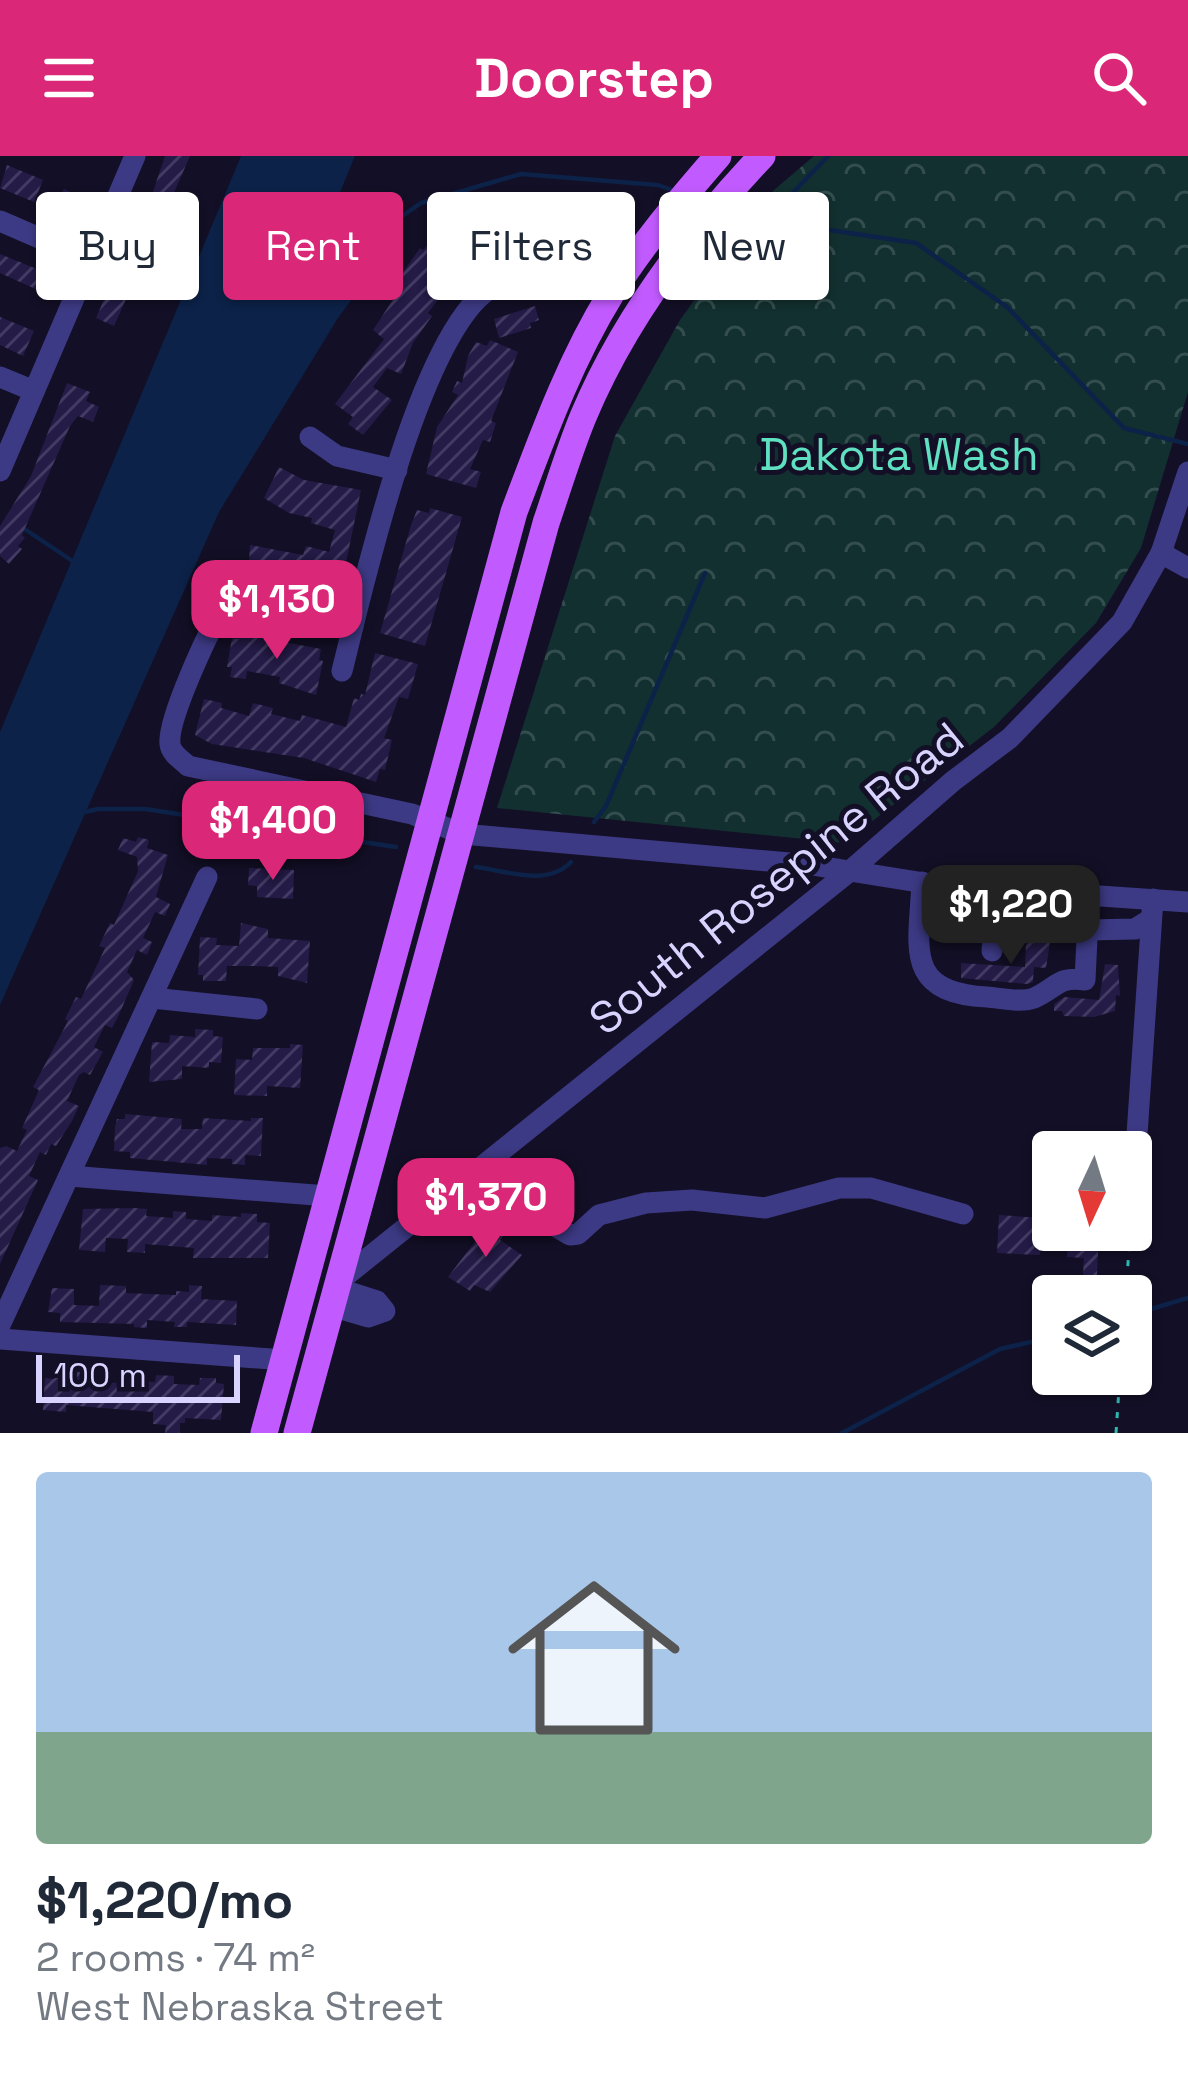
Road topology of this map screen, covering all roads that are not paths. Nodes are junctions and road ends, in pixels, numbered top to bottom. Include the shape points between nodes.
1 (135, 156) edge
2 (759, 157) edge
3 (709, 167) edge
4 (119, 192) edge
5 (0, 221) edge
6 (36, 237) edge
7 (635, 261) edge
8 (73, 300) edge
9 (473, 300) edge
10 (610, 300) edge
11 (0, 377) edge
12 (34, 392) junction
13 (310, 437) dead end
14 (533, 462) junction
15 (397, 470) junction
16 (0, 471) edge
17 (1188, 472) edge
18 (563, 473) junction
19 (1161, 554) junction
20 (1188, 568) edge
21 (353, 627) junction
22 (342, 671) dead end
23 (431, 821) junction
24 (462, 834) junction
25 (850, 872) junction
26 (207, 877) dead end
27 (922, 882) junction
28 (972, 888) junction
29 (1021, 891) junction
30 (1089, 896) junction
31 (1188, 902) edge
32 (1147, 916) junction
33 (920, 920) junction
34 (970, 922) junction
35 (994, 924) junction
36 (1018, 926) junction
37 (1088, 930) junction
38 (992, 951) dead end
39 (152, 998) junction
40 (257, 1009) dead end
41 (1137, 1131) edge
42 (69, 1176) junction
43 (459, 1186) junction
44 (328, 1196) junction
45 (963, 1214) dead end
46 (302, 1288) junction
47 (336, 1290) junction
48 (0, 1325) edge
49 (0, 1339) edge
50 (285, 1360) junction
51 (264, 1433) edge
52 (297, 1433) edge

1 - 4 street
2 - 18 main road via 699,228 604,372
3 - 7 main road
5 - 6 street
8 - 12 street
9 - 15 street via 436,360
10 - 14 main road
11 - 12 street
12 - 16 street
13 - 15 street via 337,456
14 - 18 main road
14 - 23 main road
15 - 21 street
17 - 19 street, South Rosepine Road
18 - 24 main road
19 - 20 street
19 - 25 street, South Rosepine Road via 1122,622 1010,738
21 - 22 street
21 - 23 street via 223,608 178,707 172,752 188,766
23 - 24 street
23 - 44 main road
24 - 25 street
24 - 47 main road
25 - 27 street
25 - 43 street, South Rosepine Road
26 - 39 street
27 - 28 street
27 - 33 street
28 - 29 street
28 - 34 street
29 - 30 street
29 - 36 street
30 - 32 street
30 - 37 street
31 - 32 street
32 - 37 street
32 - 41 street
33 - 34 street
33 - 37 street via 926,976 959,996 1031,1000 1066,978 1085,980
34 - 35 street
35 - 36 street
35 - 38 street
36 - 37 street
39 - 40 street
39 - 42 street
42 - 44 street
42 - 48 street
43 - 45 street via 570,1235 599,1215 646,1203 765,1208 839,1188 872,1188
43 - 47 street, South Rosepine Road
44 - 46 main road
46 - 47 main road
46 - 50 main road
47 - 52 main road
49 - 50 street
50 - 51 main road

